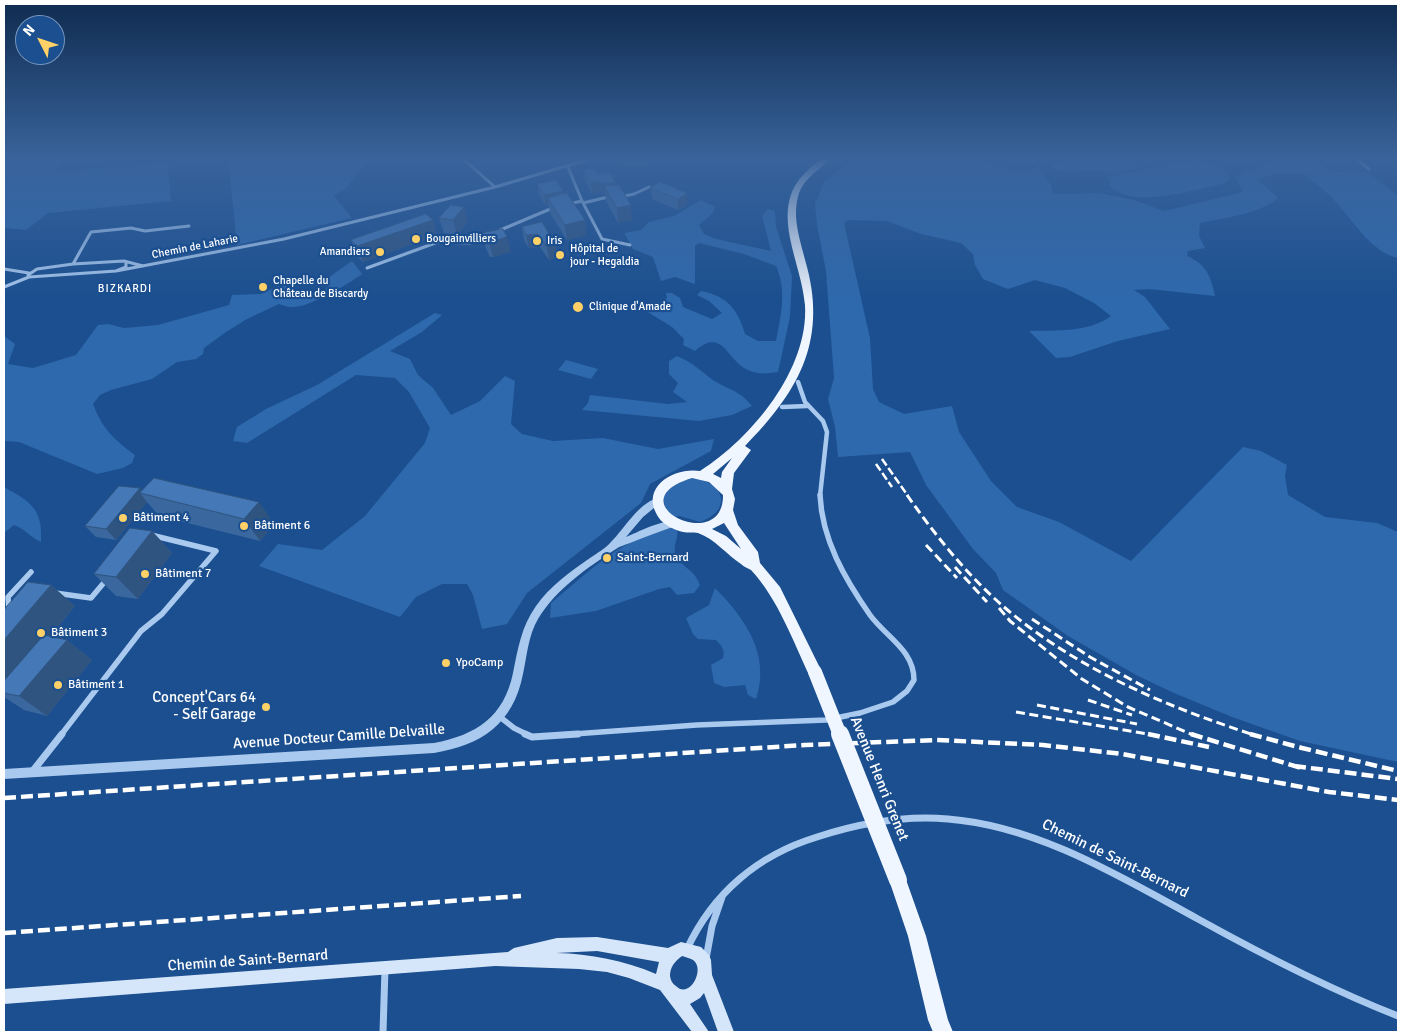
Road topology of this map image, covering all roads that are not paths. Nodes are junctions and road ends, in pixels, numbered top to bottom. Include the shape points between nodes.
1 (419, 205) edge
2 (568, 205) edge
3 (585, 205) edge
4 (792, 205) edge
5 (791, 223) junction
6 (189, 226) dead end
7 (630, 245) dead end
8 (126, 262) junction
9 (73, 264) junction
10 (145, 266) junction
11 (367, 268) dead end
12 (4, 269) edge
13 (116, 271) junction
14 (29, 275) junction
15 (4, 287) edge
16 (798, 382) junction
17 (807, 406) junction
18 (782, 407) junction
19 (702, 474) junction
20 (726, 488) junction
21 (657, 501) junction
22 (727, 510) junction
23 (673, 524) junction
24 (699, 528) junction
25 (145, 536) edge
26 (615, 545) junction
27 (754, 564) junction
28 (114, 570) edge
29 (31, 572) dead end
30 (48, 592) edge
31 (10, 616) edge
32 (500, 717) junction
33 (32, 772) junction
34 (4, 774) edge
35 (724, 892) junction
36 (687, 949) junction
37 (669, 956) junction
38 (496, 958) junction
39 (385, 968) junction
40 (704, 971) junction
41 (670, 990) junction
42 (4, 998) edge
43 (1398, 1016) edge
44 (940, 1028) edge
45 (383, 1032) edge
46 (702, 1032) edge
47 (726, 1032) edge

1 - 10 street, Chemin de Laharie via 284,238
2 - 11 street via 546,210 470,243 438,242
3 - 7 street via 602,239
4 - 5 main road
5 - 16 main road via 815,286 818,314 814,342
5 - 19 main road via 810,306 809,331 802,356 772,411 736,448
6 - 9 street via 91,232
8 - 9 street, Chemin de Laharie
8 - 10 street, Chemin de Laharie
8 - 13 street via 126,267
9 - 14 street, Chemin de Laharie via 46,267
10 - 13 street, Chemin de Laharie
12 - 14 street
13 - 14 street, Chemin de Laharie
14 - 15 street
16 - 17 street
16 - 18 main road
17 - 18 street
17 - 32 street via 821,417 828,432 820,497 832,553 871,616 910,660 914,680 907,691 894,702 842,718 812,721 696,725 532,737
18 - 20 main road via 734,462 728,472
19 - 20 main road
19 - 21 main road via 672,479 659,493
20 - 22 main road
21 - 23 main road via 661,514
21 - 26 street via 649,505
22 - 24 main road via 721,518
22 - 27 main road, Avenue Henri Grenet via 732,527 753,556
23 - 24 main road
23 - 26 street via 655,527
24 - 27 main road, Avenue Henri Grenet
25 - 33 street via 156,535 216,550 162,614 141,631
26 - 32 street, Avenue Docteur Camille Delvaille via 559,585 536,613 524,639 513,695
27 - 44 main road, Avenue Henri Grenet, bridge via 775,591 814,672 898,880 917,936
28 - 30 street via 92,598
29 - 31 street via 8,597
32 - 33 street, Avenue Docteur Camille Delvaille via 482,733 448,746
33 - 34 street, Avenue Docteur Camille Delvaille
35 - 36 street, Chemin de Saint-Bernard via 706,914
35 - 40 street, Chemin de Saint-Bernard via 712,926
35 - 43 street, Chemin de Saint-Bernard via 752,866 791,845 851,826 914,817 956,819 1028,836 1065,850 1331,988
36 - 37 main road
36 - 40 main road via 698,954
37 - 38 main road, Chemin de Saint-Bernard via 597,944 557,945
37 - 41 main road via 663,970
38 - 39 main road, Chemin de Saint-Bernard
38 - 41 main road, Chemin de Saint-Bernard via 608,965 637,973
39 - 42 main road, Chemin de Saint-Bernard
39 - 45 street
40 - 41 main road via 699,990 694,995 682,998
40 - 47 main road
41 - 46 main road

